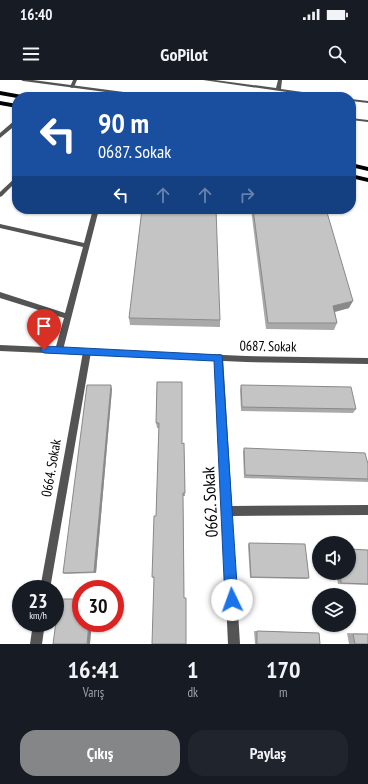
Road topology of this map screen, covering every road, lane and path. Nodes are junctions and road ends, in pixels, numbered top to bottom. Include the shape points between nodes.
1 (23, 80) edge
2 (75, 80) edge
3 (205, 80) edge
4 (280, 80) edge
5 (72, 87) junction
6 (278, 90) junction
7 (113, 92) edge
8 (293, 92) edge
9 (0, 93) edge
10 (12, 95) edge
11 (356, 101) edge
12 (368, 102) edge
13 (1, 104) edge
14 (12, 105) edge
15 (356, 120) edge
16 (368, 121) edge
17 (12, 125) edge
18 (0, 136) edge
19 (356, 166) edge
20 (368, 169) edge
21 (356, 177) edge
22 (368, 180) edge
23 (12, 183) edge
24 (0, 195) edge
25 (95, 214) edge
26 (0, 226) edge
27 (86, 246) junction
28 (0, 295) edge
29 (68, 317) junction
30 (0, 348) edge
31 (59, 350) junction
32 (87, 352) junction
33 (219, 357) junction
34 (368, 361) edge
35 (368, 510) edge
36 (227, 511) junction
37 (47, 580) edge
38 (38, 632) edge
39 (36, 644) edge
40 (234, 644) edge

1 - 5 street
2 - 5 street
3 - 6 street
4 - 6 street
5 - 7 street
6 - 8 street
9 - 10 highway
11 - 12 street
13 - 14 highway
15 - 16 street
17 - 18 street
19 - 20 highway
21 - 22 highway
23 - 24 street
25 - 27 street
26 - 27 street
27 - 29 street
28 - 29 street
29 - 31 street
30 - 31 street, 0687. Sokak
31 - 32 street, 0687. Sokak
32 - 33 street, 0687. Sokak
32 - 37 street, 0664. Sokak
33 - 34 street, 0687. Sokak
33 - 36 street, 0662. Sokak
35 - 36 street
36 - 40 street, 0662. Sokak
38 - 39 street

